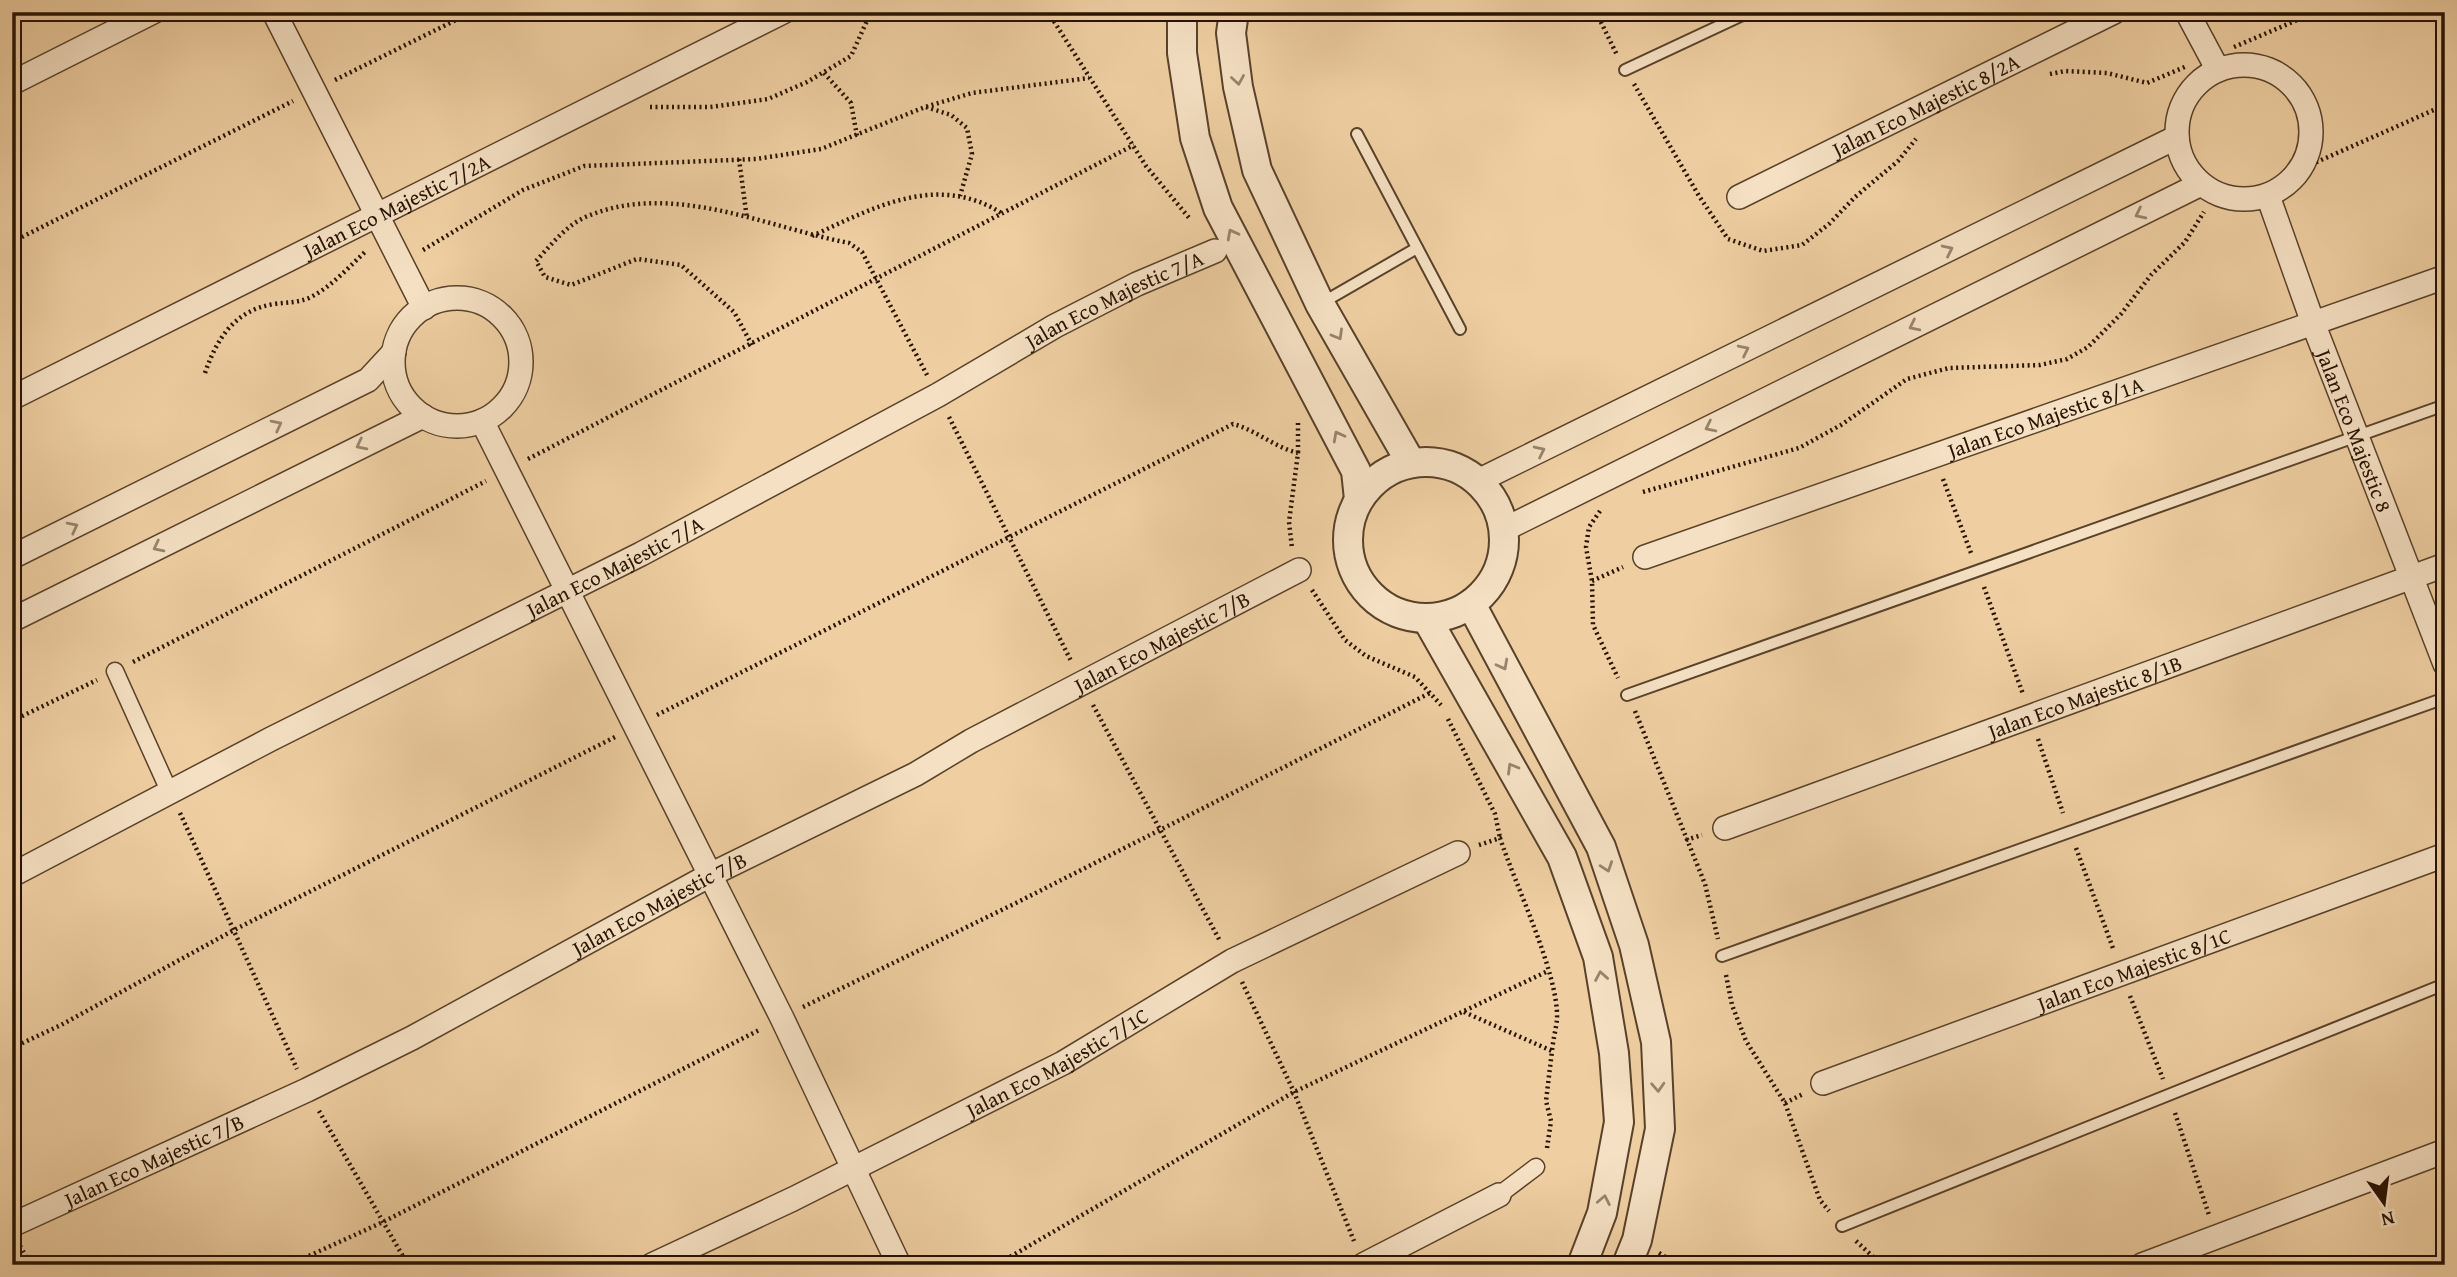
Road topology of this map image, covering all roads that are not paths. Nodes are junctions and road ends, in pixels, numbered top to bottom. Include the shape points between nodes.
1 (153, 12) edge
2 (274, 12) edge
3 (783, 12) edge
4 (1182, 12) edge
5 (1234, 12) edge
6 (1749, 12) edge
7 (2113, 12) edge
8 (2187, 12) edge
9 (2214, 64) junction
10 (1625, 70) dead end
11 (12, 82) edge
12 (1357, 134) dead end
13 (2177, 137) junction
14 (2208, 189) junction
15 (2268, 195) junction
16 (1739, 197) dead end
17 (381, 223) junction
18 (1417, 248) junction
19 (1215, 251) dead end
20 (2445, 277) edge
21 (1320, 304) junction
22 (424, 308) junction
23 (2313, 323) junction
24 (1460, 329) dead end
25 (394, 352) junction
26 (12, 398) edge
27 (2445, 405) edge
28 (423, 416) junction
29 (482, 421) junction
30 (2357, 436) junction
31 (1412, 463) junction
32 (1478, 481) junction
33 (1359, 499) junction
34 (1504, 529) junction
35 (12, 557) edge
36 (1645, 557) road end
37 (2445, 565) edge
38 (1299, 570) dead end
39 (2412, 578) junction
40 (567, 592) junction
41 (1471, 604) junction
42 (1427, 619) junction
43 (12, 620) edge
44 (2445, 664) edge
45 (115, 671) road end
46 (1627, 695) road end
47 (2445, 698) edge
48 (170, 793) junction
49 (1726, 828) dead end
50 (1458, 853) road end
51 (2445, 855) edge
52 (12, 875) edge
53 (710, 875) junction
54 (1722, 956) road end
55 (2445, 984) edge
56 (1823, 1083) dead end
57 (2445, 1152) edge
58 (1536, 1167) road end
59 (852, 1169) junction
60 (1499, 1195) joint
61 (12, 1225) edge
62 (1842, 1226) road end
63 (652, 1265) edge
64 (899, 1265) edge
65 (1363, 1265) edge
66 (1582, 1265) edge
67 (1627, 1265) edge
68 (2142, 1265) edge

1 - 11 street
2 - 17 street
3 - 17 street, Jalan Eco Majestic 7/2A via 611,98
33 -> 4 street via 1356,471 1218,208 1195,138 1182,53
5 -> 21 street via 1231,33 1238,87 1257,170
6 - 10 lane
7 - 16 street, Jalan Eco Majestic 8/2A
8 - 9 street
9 - 13 street via 2187,97
9 - 15 street via 2260,67 2280,75 2297,89 2308,107 2310,149 2301,169 2287,185
12 - 18 lane
13 - 14 street via 2180,155
32 -> 13 street
14 - 15 street via 2233,199
14 -> 34 street
15 - 23 street, Jalan Eco Majestic 8
17 - 22 street
17 - 26 street, Jalan Eco Majestic 7/2A
18 - 21 lane
18 - 24 lane
19 - 40 street, Jalan Eco Majestic 7/A via 1055,326 938,395
20 - 23 street, Jalan Eco Majestic 8/1A
21 -> 31 street
22 - 25 street via 405,327
22 - 29 street via 444,300 485,304 503,316 515,333 521,374 500,410
23 - 30 street, Jalan Eco Majestic 8
23 - 36 street, Jalan Eco Majestic 8/1A
25 - 28 street via 402,395
35 -> 25 street via 368,380
27 - 30 lane
28 - 29 street via 452,426
28 -> 43 street
29 - 40 street
30 - 39 street, Jalan Eco Majestic 8
30 - 46 lane
31 - 32 street via 1458,468
31 - 33 street via 1375,481
32 - 34 street via 1491,495
33 - 42 street via 1350,521 1352,568 1364,589 1382,605
34 - 41 street via 1499,572
37 - 39 street, Jalan Eco Majestic 8/1B
38 - 53 street, Jalan Eco Majestic 7/B via 971,741 916,775
39 - 44 street, Jalan Eco Majestic 8
39 - 49 street, Jalan Eco Majestic 8/1B
40 - 48 street, Jalan Eco Majestic 7/A
40 - 53 street
41 - 42 street via 1450,615
41 -> 67 street via 1601,848 1634,945 1656,1042 1660,1129 1637,1240
66 -> 42 street via 1602,1213 1619,1122 1614,1053 1598,957 1562,857
45 - 48 street
47 - 54 lane
48 - 52 street, Jalan Eco Majestic 7/A
50 - 59 street, Jalan Eco Majestic 7/1C via 1232,961 1063,1063
51 - 56 street, Jalan Eco Majestic 8/1C
53 - 59 street
53 - 61 street, Jalan Eco Majestic 7/B via 412,1038
55 - 62 lane
57 - 68 street
58 - 60 street
59 - 63 street, Jalan Eco Majestic 7/1C
59 - 64 street
60 - 65 street

